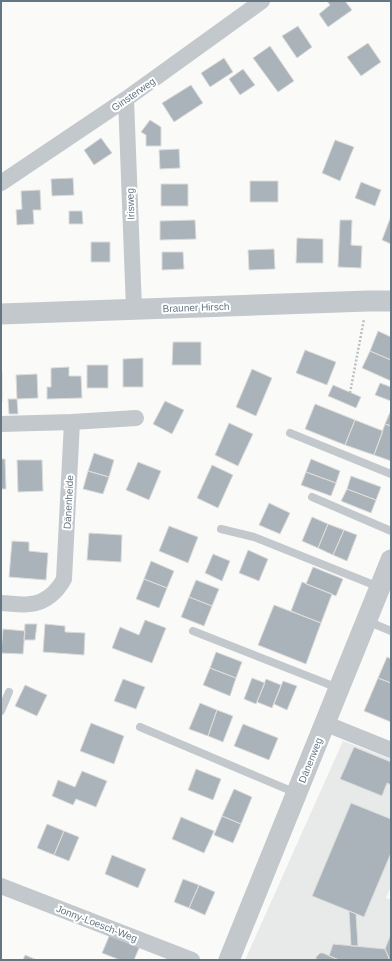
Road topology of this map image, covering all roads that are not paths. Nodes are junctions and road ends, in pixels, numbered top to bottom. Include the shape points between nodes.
1 (262, 1) edge
2 (126, 99) junction
3 (1, 183) edge
4 (391, 301) edge
5 (134, 309) junction
6 (1, 314) edge
7 (136, 418) dead end
8 (72, 422) junction
9 (1, 424) edge
10 (290, 433) dead end
11 (391, 474) edge
12 (312, 498) dead end
13 (221, 529) dead end
14 (391, 531) edge
15 (391, 560) edge
16 (380, 588) junction
17 (1, 603) edge
18 (366, 621) junction
19 (193, 631) dead end
20 (391, 631) edge
21 (339, 688) junction
22 (9, 692) dead end
23 (1, 711) edge
24 (324, 723) junction
25 (140, 727) dead end
26 (391, 750) edge
27 (296, 793) junction
28 (1, 886) edge
29 (192, 960) edge
30 (229, 960) edge

1 - 2 street, Ginsterweg
2 - 3 street, Ginsterweg
2 - 5 street, Irisweg
4 - 5 street, Brauner Hirsch
5 - 6 street, Brauner Hirsch
7 - 8 street
8 - 9 street
8 - 17 street, Dänenheide via 64,579 57,591 39,602 29,605
10 - 11 lane
12 - 14 lane
13 - 16 lane via 254,537
15 - 16 street, Dänenweg
16 - 18 street, Dänenweg
18 - 20 lane
18 - 21 street, Dänenweg
19 - 21 lane
21 - 24 street, Dänenweg
22 - 23 lane
24 - 26 street
24 - 27 street, Dänenweg
25 - 27 lane
27 - 30 street, Dänenweg
28 - 29 street, Jonny-Loesch-Weg

